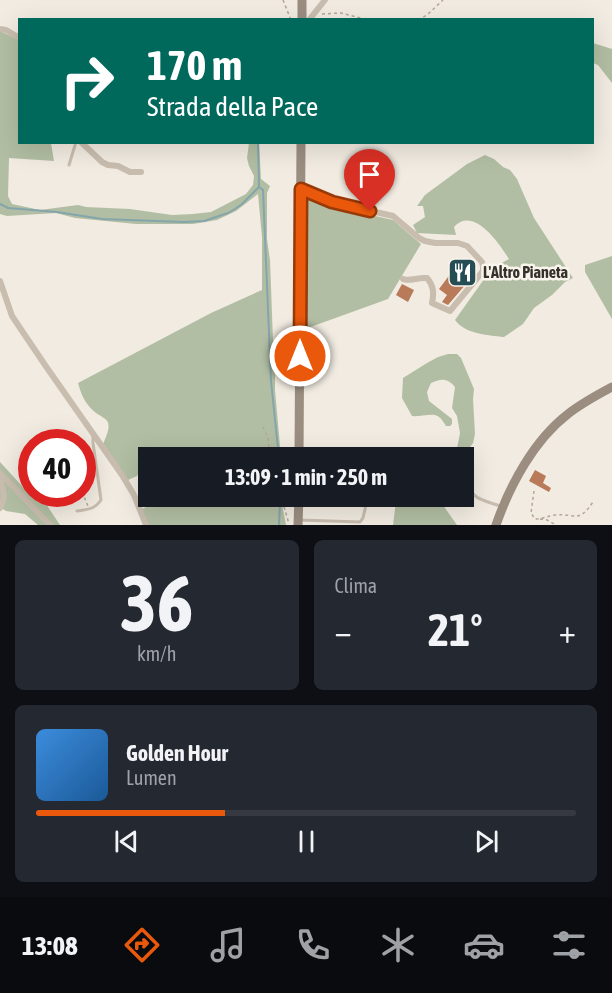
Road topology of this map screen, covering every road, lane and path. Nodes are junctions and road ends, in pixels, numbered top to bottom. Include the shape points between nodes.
1 (283, 0) edge
2 (302, 0) edge
3 (325, 0) edge
4 (443, 0) edge
5 (290, 18) edge
6 (302, 18) edge
7 (311, 18) edge
8 (360, 18) edge
9 (422, 18) edge
10 (0, 29) edge
11 (18, 37) edge
12 (75, 144) edge
13 (83, 144) edge
14 (301, 144) edge
15 (69, 165) dead end
16 (141, 172) dead end
17 (301, 189) junction
18 (403, 279) dead end
19 (0, 281) edge
20 (612, 387) edge
21 (263, 427) dead end
22 (90, 429) edge
23 (96, 438) edge
24 (269, 447) edge
25 (299, 447) edge
26 (96, 464) edge
27 (0, 473) edge
28 (0, 480) edge
29 (534, 491) dead end
30 (474, 494) edge
31 (593, 502) dead end
32 (285, 507) edge
33 (297, 507) edge
34 (366, 507) edge
35 (502, 507) junction
36 (0, 508) edge
37 (89, 509) joint
38 (77, 511) dead end
39 (539, 519) junction
40 (295, 523) edge
41 (50, 525) edge
42 (146, 525) edge
43 (496, 525) edge
44 (556, 525) edge

1 - 5 path
2 - 6 street
3 - 7 street
4 - 9 path
7 - 8 path via 330,13
10 - 11 street
12 - 15 lane
13 - 16 street via 108,165
14 - 17 street
17 - 18 street via 332,202 393,216 425,241 467,246 483,267 450,311 432,303 434,293 426,278
17 - 25 street
19 - 22 street via 12,316
20 - 35 street via 576,408 554,427 523,467
21 - 24 path
23 - 42 street via 134,495
26 - 37 lane via 101,500 97,507
27 - 41 street
28 - 36 street via 5,494
29 - 39 path via 531,513
30 - 35 lane
31 - 39 path via 579,516 559,514
32 - 40 path
33 - 40 street
34 - 40 lane via 360,522
35 - 43 street
37 - 38 lane
39 - 44 path

